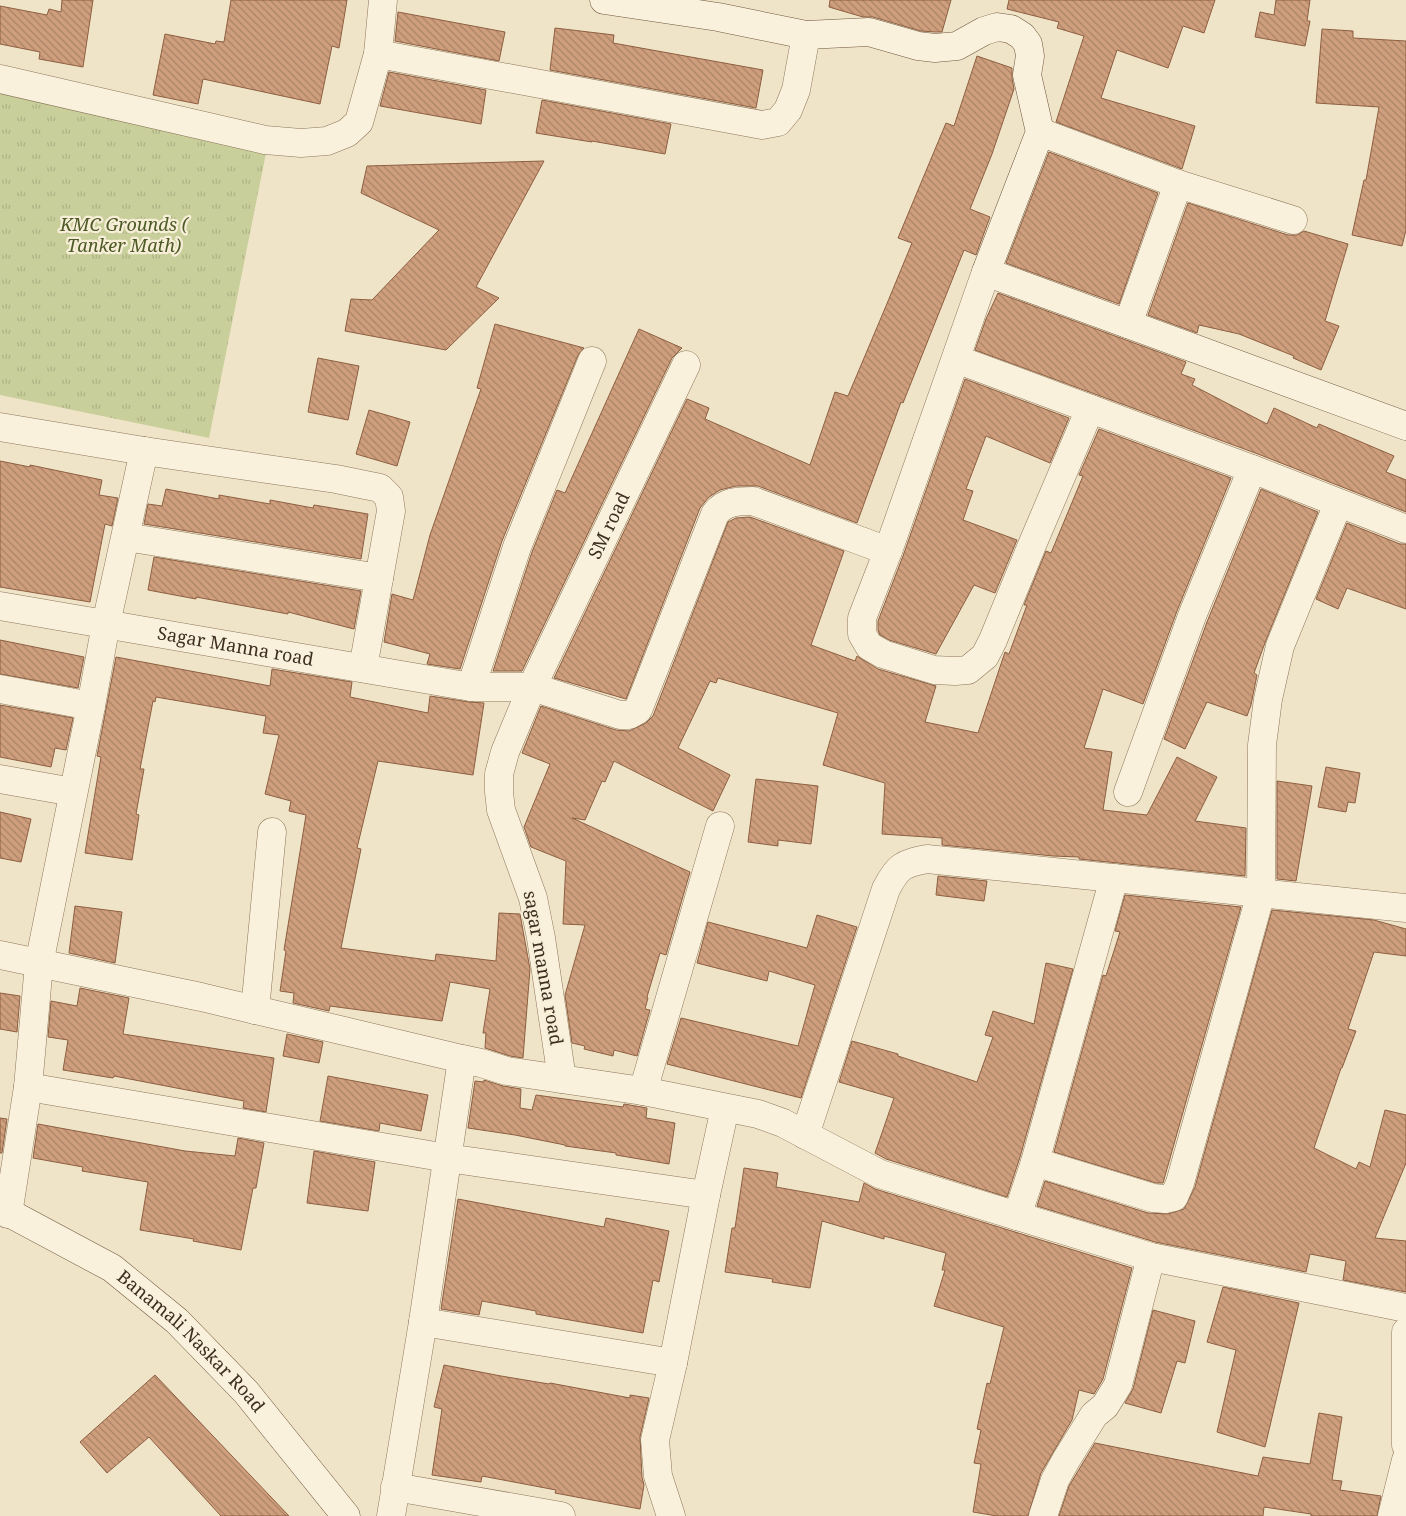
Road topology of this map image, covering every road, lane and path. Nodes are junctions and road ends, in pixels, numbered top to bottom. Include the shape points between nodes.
1 (383, 0) edge
2 (604, 0) edge
3 (719, 9) edge
4 (806, 34) junction
5 (378, 54) junction
6 (0, 79) edge
7 (1040, 132) junction
8 (1178, 184) junction
9 (1293, 220) dead end
10 (986, 272) junction
11 (1128, 324) junction
12 (956, 359) junction
13 (592, 361) dead end
14 (686, 365) dead end
15 (1090, 409) junction
16 (1406, 426) edge
17 (0, 427) edge
18 (144, 451) junction
19 (1252, 469) junction
20 (1338, 504) junction
21 (1406, 529) edge
22 (126, 537) junction
23 (888, 551) junction
24 (379, 578) junction
25 (0, 606) edge
26 (106, 624) junction
27 (363, 668) junction
28 (471, 687) junction
29 (532, 687) junction
30 (0, 689) edge
31 (92, 706) junction
32 (0, 779) edge
33 (73, 792) junction
34 (1128, 792) dead end
35 (720, 826) dead end
36 (272, 832) dead end
37 (1114, 878) junction
38 (1261, 892) junction
39 (1406, 908) edge
40 (0, 955) edge
41 (39, 964) junction
42 (255, 1010) junction
43 (462, 1059) junction
44 (562, 1079) junction
45 (28, 1087) junction
46 (643, 1091) junction
47 (725, 1108) junction
48 (805, 1135) junction
49 (447, 1158) junction
50 (1035, 1162) junction
51 (706, 1195) junction
52 (4, 1211) edge
53 (1017, 1216) junction
54 (1151, 1258) junction
55 (1406, 1308) edge
56 (423, 1322) junction
57 (1406, 1332) edge
58 (673, 1362) junction
59 (1406, 1445) edge
60 (1406, 1460) edge
61 (395, 1487) junction
62 (346, 1516) edge
63 (391, 1516) edge
64 (561, 1516) edge
65 (671, 1516) edge
66 (1043, 1516) edge
67 (1392, 1516) edge

1 - 5 street
2 - 3 street
3 - 4 street
4 - 5 street via 796,90 788,110 778,122 762,125
4 - 7 street via 869,32 935,48 957,46 984,30 1011,28 1028,44 1027,75
5 - 6 street via 359,122 347,133 327,141 301,143 265,140
7 - 8 street
7 - 10 street
8 - 9 street
8 - 11 street
10 - 11 street
10 - 12 street
11 - 16 street
12 - 15 street
12 - 23 street
13 - 28 street via 517,547
14 - 29 street, SM road
15 - 19 street
15 - 23 street via 993,640 985,656 968,670 934,670 883,654 869,646 862,634 862,618
17 - 18 street
18 - 22 street
18 - 24 street via 380,488 390,497 391,510
19 - 20 street
19 - 34 street via 1192,616
20 - 21 street
20 - 38 street via 1280,646 1268,699 1262,745
22 - 24 street
22 - 26 street
23 - 29 street, Sagar Manna road via 753,502 721,506 714,514 638,710 620,715
24 - 27 street
25 - 26 street
26 - 27 street, Sagar Manna road
26 - 31 street
27 - 28 street, Sagar Manna road
28 - 29 street, Sagar Manna road
29 - 44 street, sagar manna road via 505,752 499,774 499,792 501,810 533,898
30 - 31 street
31 - 33 street
32 - 33 street
33 - 41 street
35 - 46 street
36 - 42 street
37 - 38 street
37 - 48 street via 926,859 906,863 886,889
37 - 50 street
38 - 39 street
38 - 50 street via 1174,1197 1153,1198
40 - 41 street
41 - 42 street
41 - 45 street
42 - 43 street
43 - 44 street via 507,1071
43 - 49 street
44 - 46 street
45 - 49 street
45 - 52 street
46 - 47 street
47 - 48 street via 758,1114
47 - 51 street
48 - 53 street via 880,1174
49 - 51 street
49 - 56 street
50 - 53 street
51 - 58 street
52 - 62 street, Banamali Naskar Road via 112,1268 177,1321 246,1392
53 - 54 street
54 - 55 street
54 - 66 street via 1118,1385 1105,1406 1094,1415 1066,1460 1055,1480
56 - 58 street
56 - 61 street
57 - 59 street
58 - 65 street via 655,1440 658,1476
60 - 67 street
61 - 63 street
61 - 64 street

